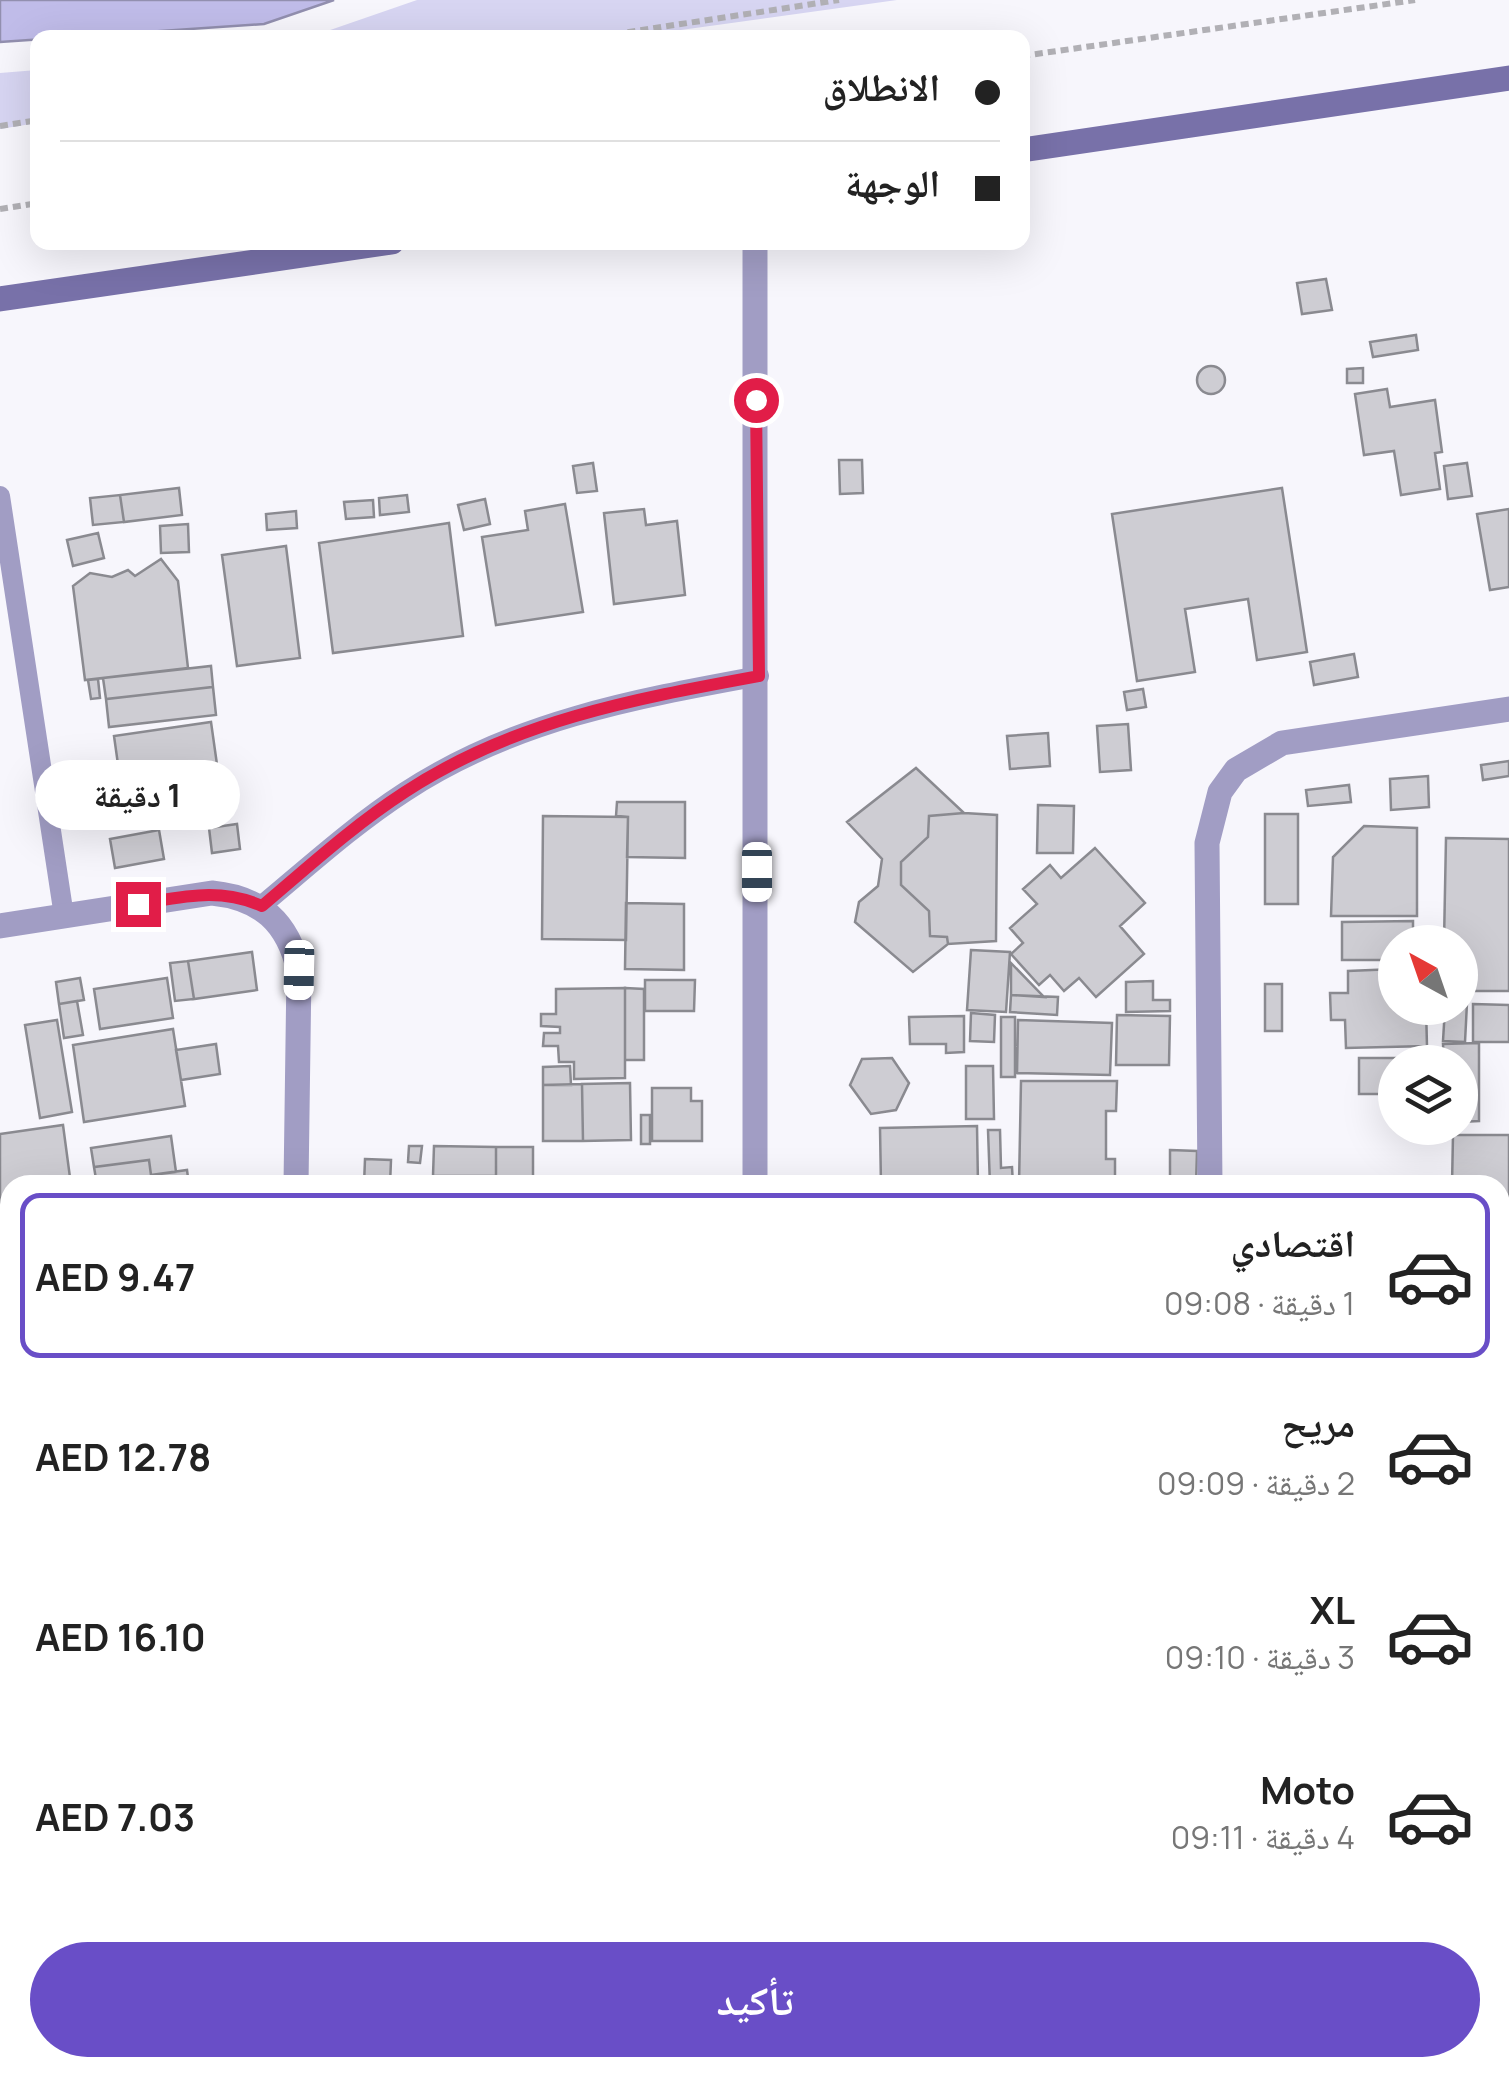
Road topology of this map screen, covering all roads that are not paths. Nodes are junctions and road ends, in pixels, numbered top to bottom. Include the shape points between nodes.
1 (1509, 78) edge
2 (1030, 149) edge
3 (337, 250) edge
4 (756, 250) edge
5 (0, 299) edge
6 (0, 496) edge
7 (759, 676) junction
8 (1509, 710) edge
9 (262, 906) junction
10 (64, 916) junction
11 (0, 926) edge
12 (296, 1175) edge
13 (755, 1175) edge
14 (1210, 1175) edge

1 - 2 main road
3 - 5 main road
4 - 7 street
6 - 10 lane
7 - 9 lane via 619,702 508,737 405,792
7 - 13 street
8 - 14 street via 1282,743 1236,770 1220,792 1208,843
9 - 10 street via 212,892
9 - 12 street via 294,946 299,970
10 - 11 street

